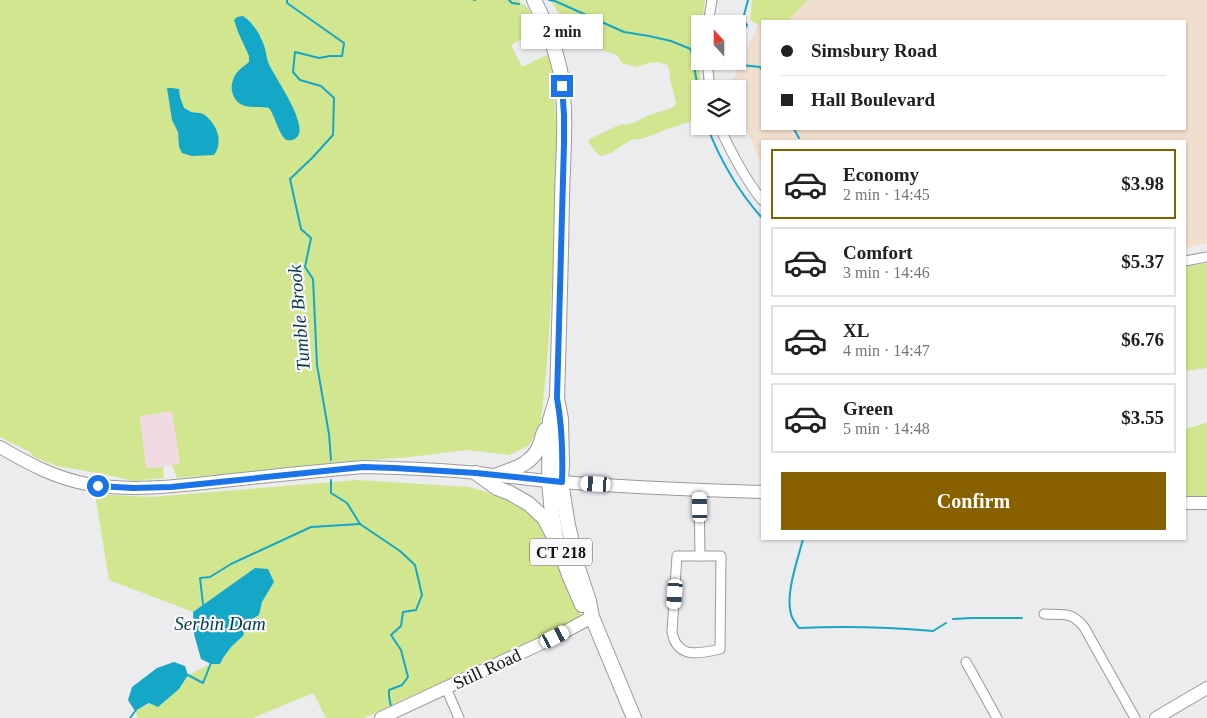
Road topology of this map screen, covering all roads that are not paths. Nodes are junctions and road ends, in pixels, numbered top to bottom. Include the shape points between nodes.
1 (534, 0) edge
2 (712, 0) edge
3 (710, 15) edge
4 (723, 135) edge
5 (761, 199) edge
6 (1207, 257) edge
7 (1186, 261) edge
8 (557, 398) junction
9 (550, 420) junction
10 (0, 447) edge
11 (476, 473) junction
12 (495, 476) junction
13 (555, 482) junction
14 (699, 490) junction
15 (761, 492) edge
16 (1186, 503) edge
17 (1207, 503) edge
18 (556, 538) junction
19 (700, 556) junction
20 (1044, 614) dead end
21 (592, 617) junction
22 (966, 662) dead end
23 (446, 688) junction
24 (1207, 688) edge
25 (389, 714) edge
26 (459, 718) edge
27 (634, 718) edge
28 (997, 718) edge
29 (1135, 718) edge
30 (1156, 718) edge

1 - 8 main road, CT 218 via 555,50 563,97
2 - 3 street
4 - 5 street
6 - 7 street
8 - 9 main road, CT 218
8 - 13 main road, CT 218 via 562,466
9 - 12 main road via 534,456 524,465
9 - 13 main road, CT 218
10 - 11 main road via 63,478 92,485 133,488 363,467
11 - 12 main road
11 - 18 main road via 529,504 544,518
12 - 13 main road
13 - 14 main road
13 - 18 main road, CT 218
13 - 21 main road, CT 218
14 - 15 main road
14 - 19 street
16 - 17 main road
18 - 21 main road, CT 218 via 581,604
19 - 19 street via 677,556 672,632 679,649 703,653 720,649 721,556
20 - 29 street via 1077,618
21 - 23 main road, Still Road
21 - 27 main road, CT 218
22 - 28 street
23 - 25 main road, Still Road
23 - 26 street
24 - 30 main road

